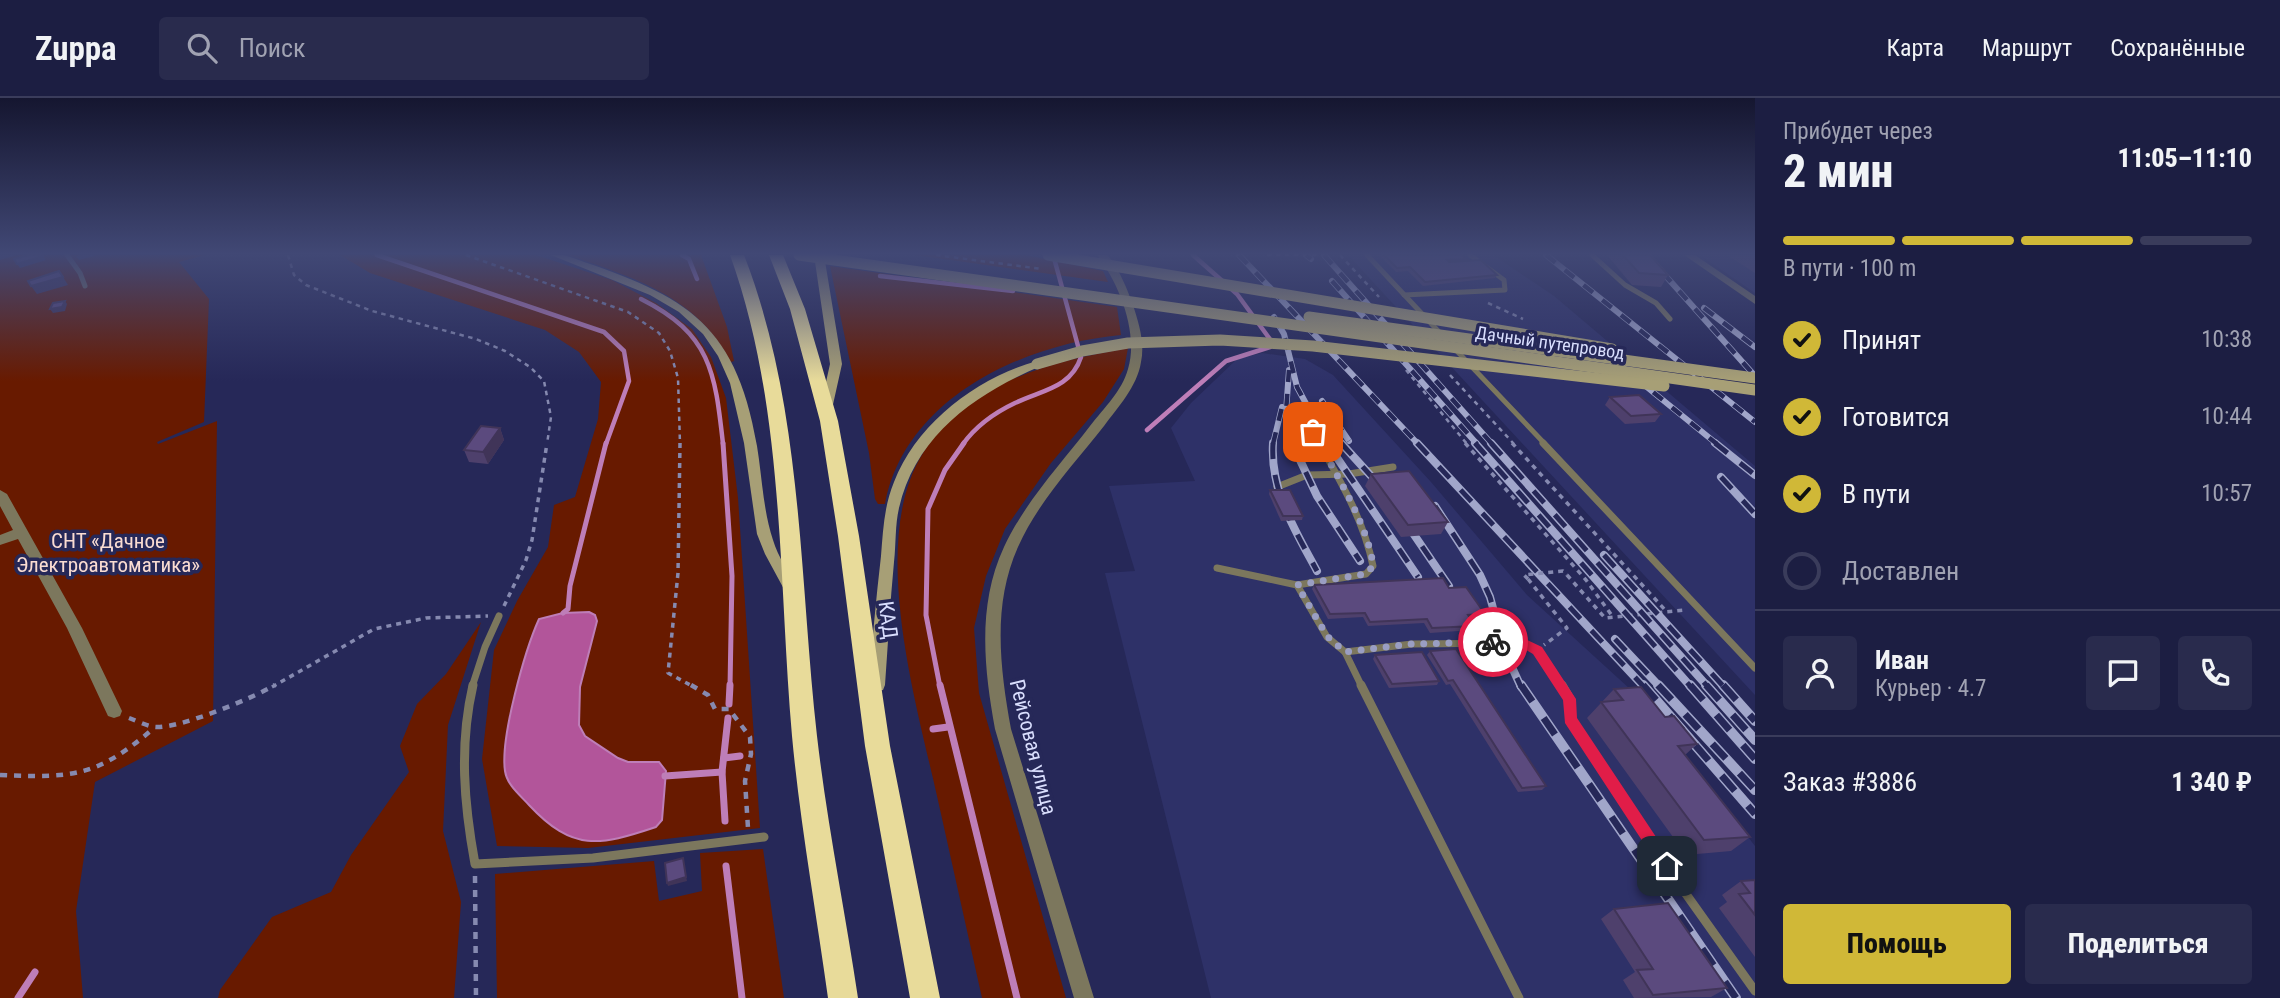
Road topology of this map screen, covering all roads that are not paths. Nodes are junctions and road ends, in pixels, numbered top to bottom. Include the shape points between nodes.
1 (662, 297) edge
2 (753, 297) edge
3 (795, 297) edge
4 (826, 297) edge
5 (1096, 297) edge
6 (1124, 297) edge
7 (1168, 297) edge
8 (1302, 297) edge
9 (1406, 297) edge
10 (1646, 297) edge
11 (1670, 319) dead end
12 (1755, 372) edge
13 (1755, 378) edge
14 (1755, 390) edge
15 (1755, 397) edge
16 (826, 409) junction
17 (1301, 411) dead end
18 (1393, 467) dead end
19 (1335, 474) junction
20 (1277, 486) dead end
21 (0, 494) edge
22 (21, 532) junction
23 (0, 540) edge
24 (1217, 568) dead end
25 (1297, 585) junction
26 (793, 592) junction
27 (499, 616) road end
28 (1345, 652) junction
29 (1755, 668) edge
30 (114, 711) road end
31 (875, 728) junction
32 (764, 837) dead end
33 (1755, 991) edge
34 (843, 998) edge
35 (925, 998) edge
36 (1084, 998) edge
37 (1519, 998) edge

1 - 26 main road via 696,321 720,349 736,381 765,537
2 - 26 highway via 780,435
3 - 16 highway, КАД
4 - 16 main road via 836,364
5 - 14 main road, Дачный путепровод, bridge
6 - 36 street, Рейсовая улица via 1137,344 1135,367 1118,399 1022,526 999,581 992,637 994,684 1003,729
7 - 13 main road, Дачный путепровод, bridge
8 - 12 main road, bridge
9 - 29 lane
10 - 11 lane
15 - 31 main road, bridge via 1228,340 1124,343 1037,364 988,384 949,412 918,448 904,474 892,509
16 - 31 highway, КАД
17 - 19 lane
18 - 19 lane
19 - 20 lane via 1307,475
19 - 25 lane via 1363,530 1373,566 1366,574
21 - 22 street
22 - 23 street
22 - 30 street
24 - 25 lane
25 - 28 lane via 1327,636
26 - 34 highway via 805,738
27 - 32 lane via 483,646 471,688 462,763 475,864 593,858
28 - 33 lane via 1412,644 1502,642 1523,643 1537,651 1570,699 1570,719
28 - 37 lane
31 - 35 highway, КАД

